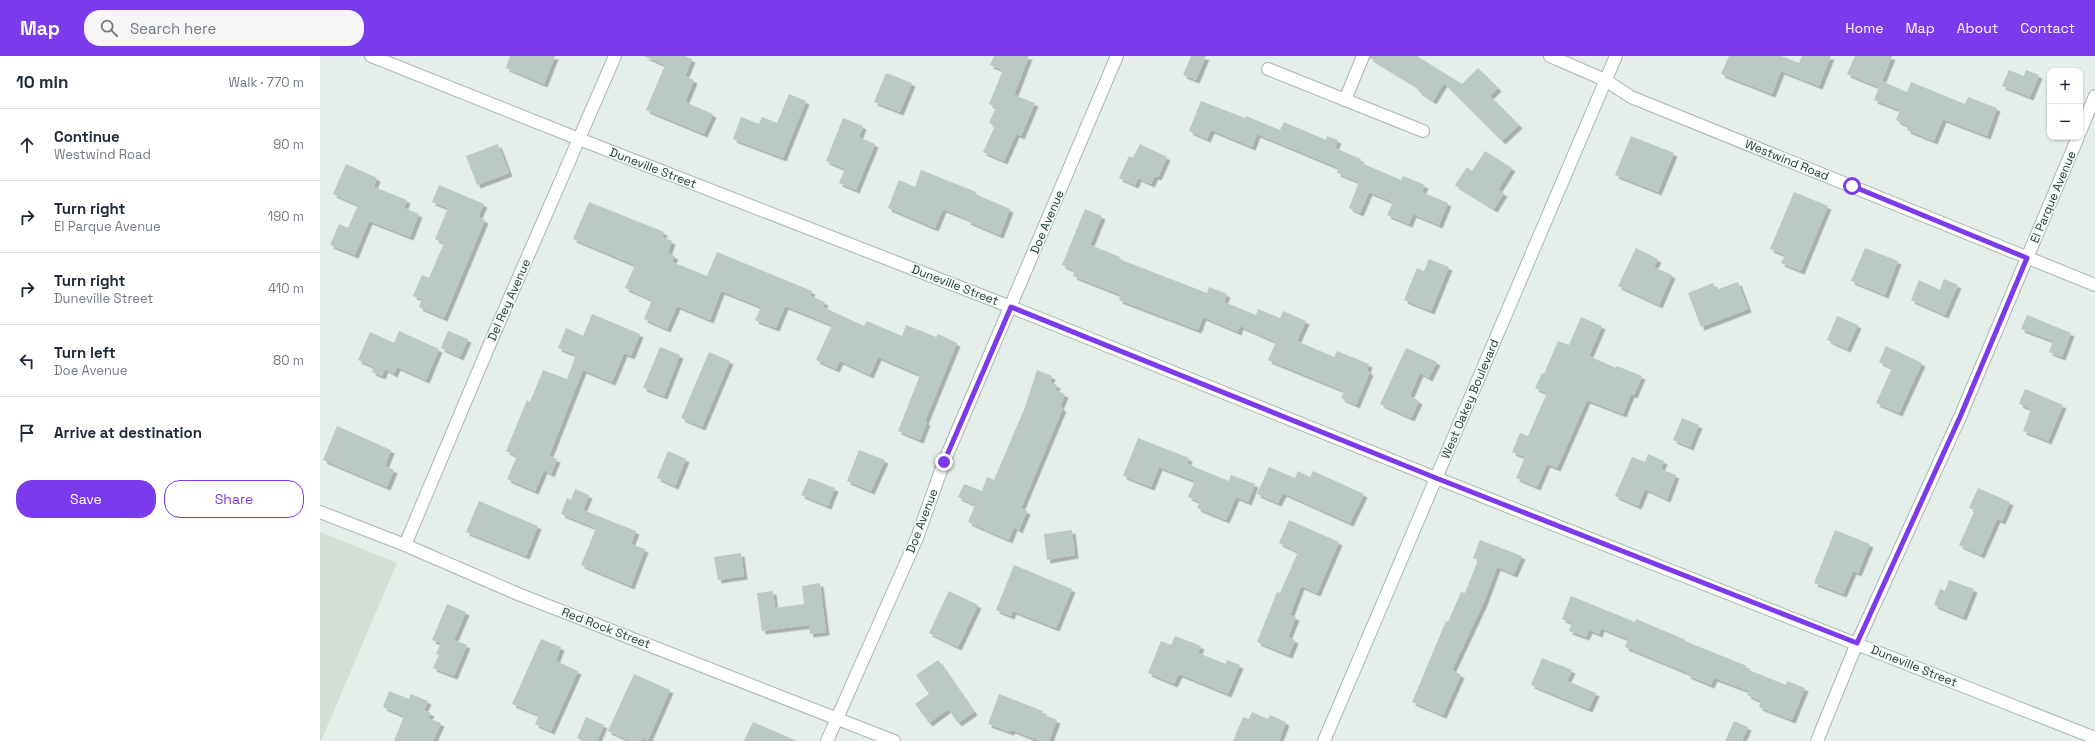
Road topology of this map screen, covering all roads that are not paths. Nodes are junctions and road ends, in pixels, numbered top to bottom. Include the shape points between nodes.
1 (371, 56) edge
2 (615, 56) edge
3 (1117, 56) edge
4 (1363, 56) edge
5 (1550, 56) edge
6 (1616, 56) edge
7 (1268, 70) dead end
8 (1606, 80) junction
9 (2095, 96) edge
10 (1345, 100) junction
11 (2083, 125) edge
12 (1423, 131) dead end
13 (579, 139) junction
14 (2077, 140) edge
15 (2027, 258) junction
16 (2095, 285) edge
17 (1011, 307) junction
18 (1436, 478) junction
19 (320, 512) edge
20 (405, 545) junction
21 (1857, 643) junction
22 (837, 719) junction
23 (2095, 738) edge
24 (827, 741) edge
25 (894, 741) edge
26 (1324, 741) edge
27 (1817, 741) edge

1 - 13 street, Duneville Street
2 - 13 street, Del Rey Avenue
3 - 17 street, Doe Avenue
4 - 10 street
5 - 8 street, Westwind Road
6 - 8 street, West Oakey Boulevard
7 - 10 street
8 - 15 street, Westwind Road via 1631,97
8 - 18 street, West Oakey Boulevard
9 - 11 street
10 - 12 street
13 - 17 street, Duneville Street
13 - 20 street, Del Rey Avenue
14 - 15 street, El Parque Avenue
15 - 16 street, Westwind Road
15 - 21 street, El Parque Avenue via 1960,417
17 - 18 street, Duneville Street
17 - 22 street, Doe Avenue via 944,462 917,538
18 - 21 street, Duneville Street
18 - 26 street, West Oakey Boulevard
19 - 20 street, Red Rock Street
20 - 22 street, Red Rock Street via 518,594
21 - 23 street, Duneville Street
21 - 27 street, El Parque Avenue
22 - 24 street, Doe Avenue
22 - 25 street, Red Rock Street

